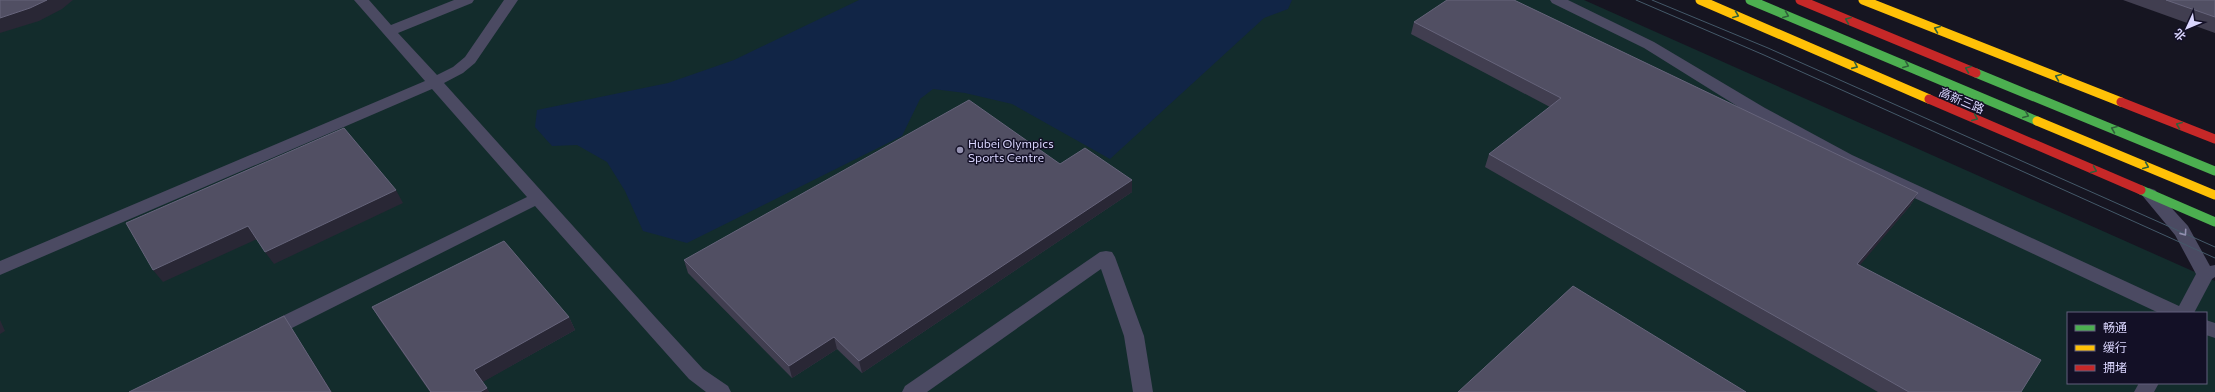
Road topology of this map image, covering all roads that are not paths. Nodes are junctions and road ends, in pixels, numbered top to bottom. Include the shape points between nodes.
1 (361, 0) edge
2 (467, 0) edge
3 (511, 0) edge
4 (1557, 0) edge
5 (1700, 0) edge
6 (1750, 0) edge
7 (1800, 0) edge
8 (1863, 0) edge
9 (389, 31) junction
10 (435, 82) junction
11 (2215, 139) edge
12 (2215, 171) edge
13 (2149, 194) junction
14 (2215, 195) edge
15 (538, 198) junction
16 (2215, 222) edge
17 (0, 268) edge
18 (2210, 272) edge
19 (2174, 312) edge
20 (2186, 312) edge
21 (252, 339) edge
22 (721, 392) edge
23 (912, 392) edge
24 (1143, 392) edge

1 - 9 street
2 - 9 street
3 - 10 street via 470,60 458,70
4 - 19 street via 1650,45 1759,112 1846,159
5 -> 13 main road, 高新三路
6 -> 14 main road, 高新三路
12 -> 7 main road
11 -> 8 main road
9 - 10 street
10 - 15 street
10 - 17 street
13 - 16 main road, 高新三路
13 -> 18 street via 2169,213
15 - 21 street
15 - 22 street via 696,374
18 - 20 street
23 - 24 street via 1106,257 1134,336

